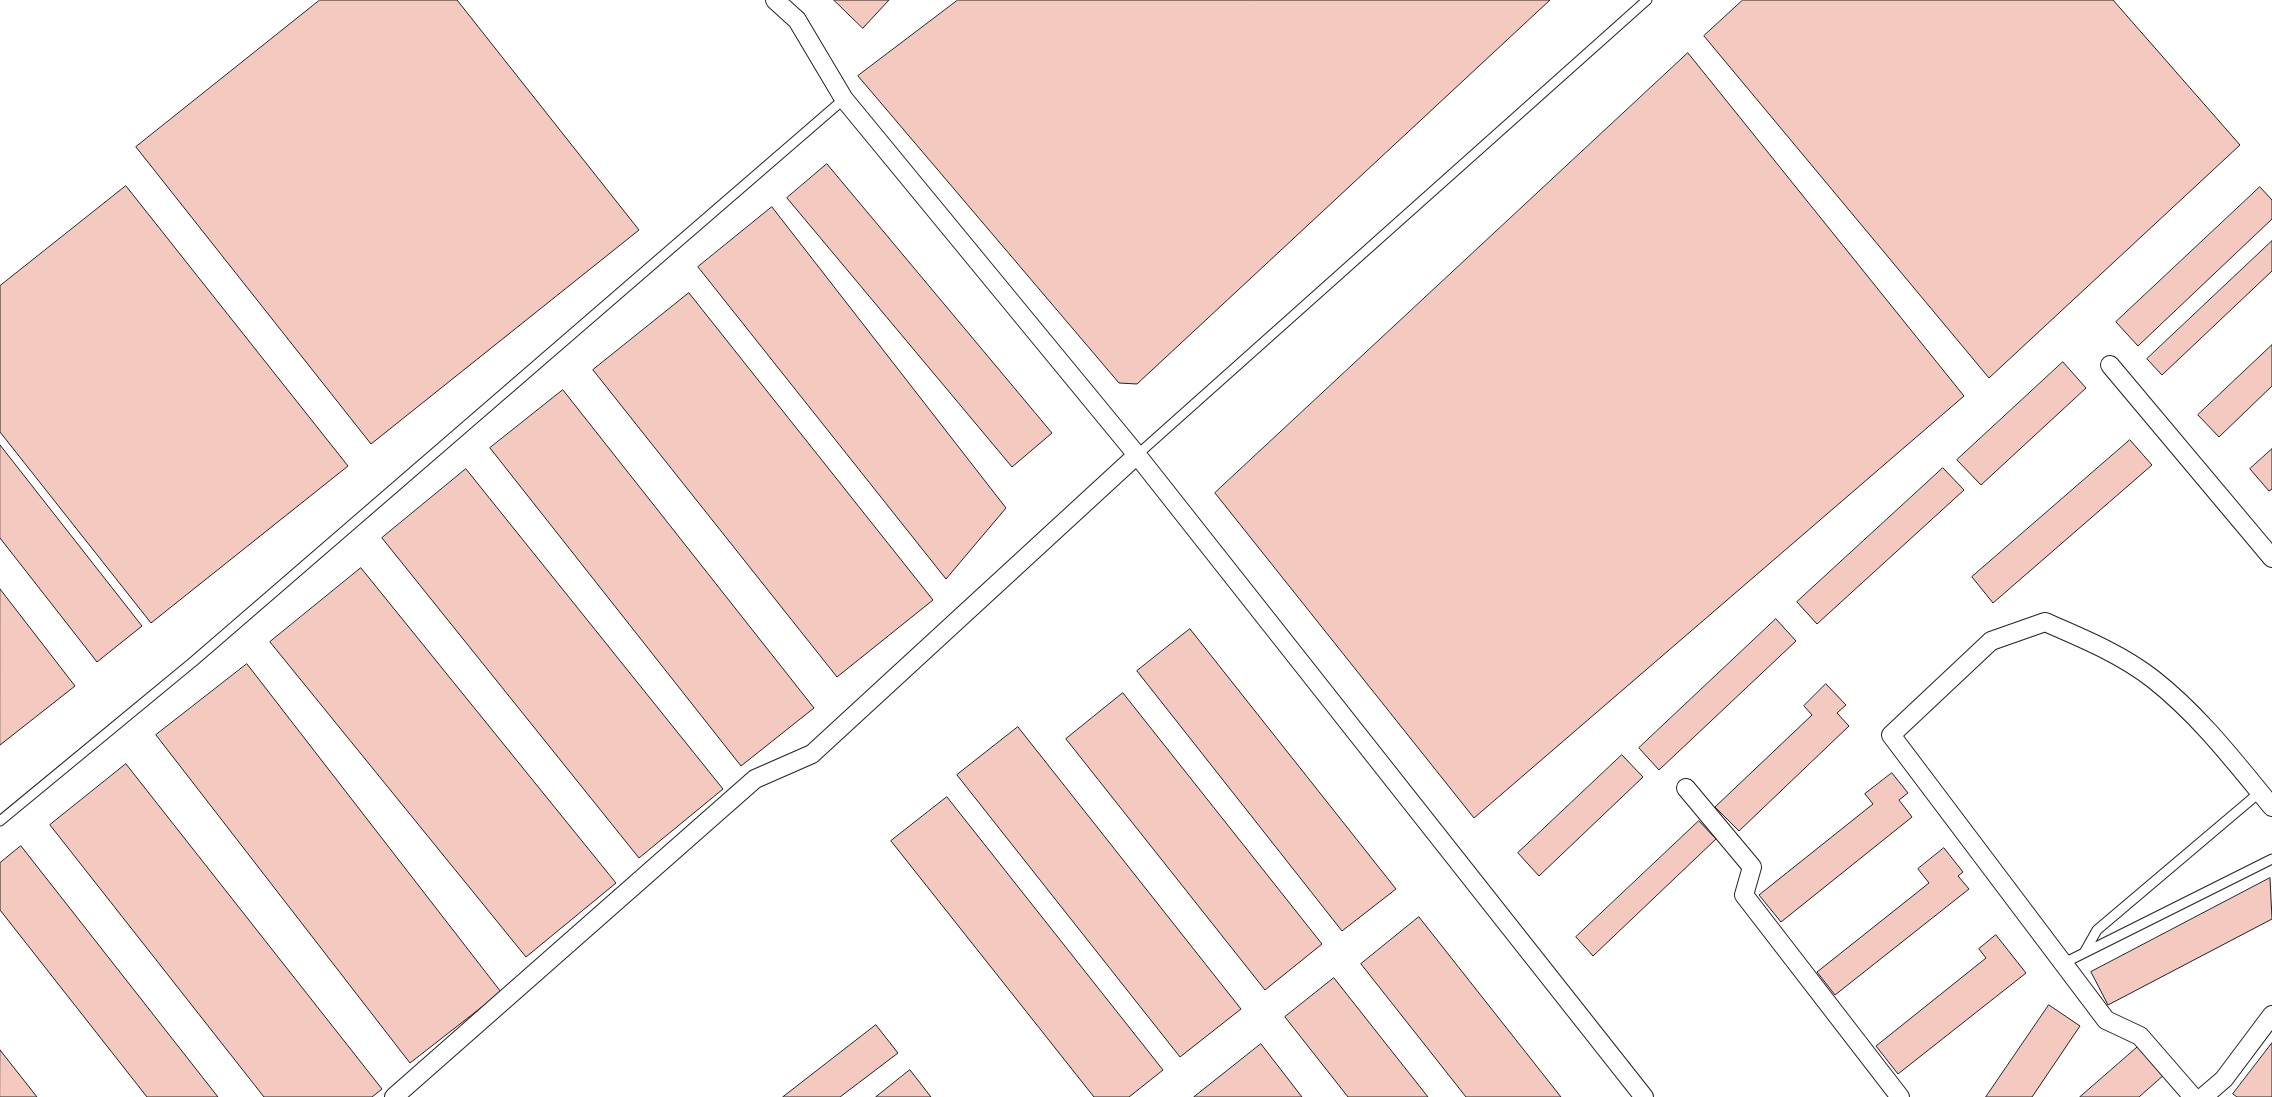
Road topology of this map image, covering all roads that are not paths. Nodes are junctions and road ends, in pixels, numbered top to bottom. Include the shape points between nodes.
1 (775, 0) edge
2 (1647, 0) edge
3 (844, 99) junction
4 (2110, 365) dead end
5 (1137, 455) junction
6 (2272, 558) edge
7 (1686, 788) dead end
8 (2260, 792) junction
9 (2272, 807) edge
10 (0, 821) edge
11 (2272, 859) edge
12 (2084, 953) junction
13 (2062, 964) junction
14 (2272, 1015) edge
15 (394, 1097) edge
16 (1644, 1097) edge
17 (1900, 1097) edge
18 (2193, 1097) edge
19 (2203, 1097) edge

1 - 3 street via 797,20
2 - 5 lane
3 - 5 street
3 - 10 lane via 202,654
4 - 6 street
5 - 15 street via 812,754 755,779
5 - 16 street
7 - 17 street via 1752,867 1744,895
8 - 9 street
8 - 12 lane via 2097,930
8 - 13 street via 2218,740 2152,678 2096,644 2045,622 1992,641 1890,736
11 - 12 lane
12 - 13 lane
13 - 18 street via 2106,1020 2140,1036
14 - 19 street via 2224,1079

